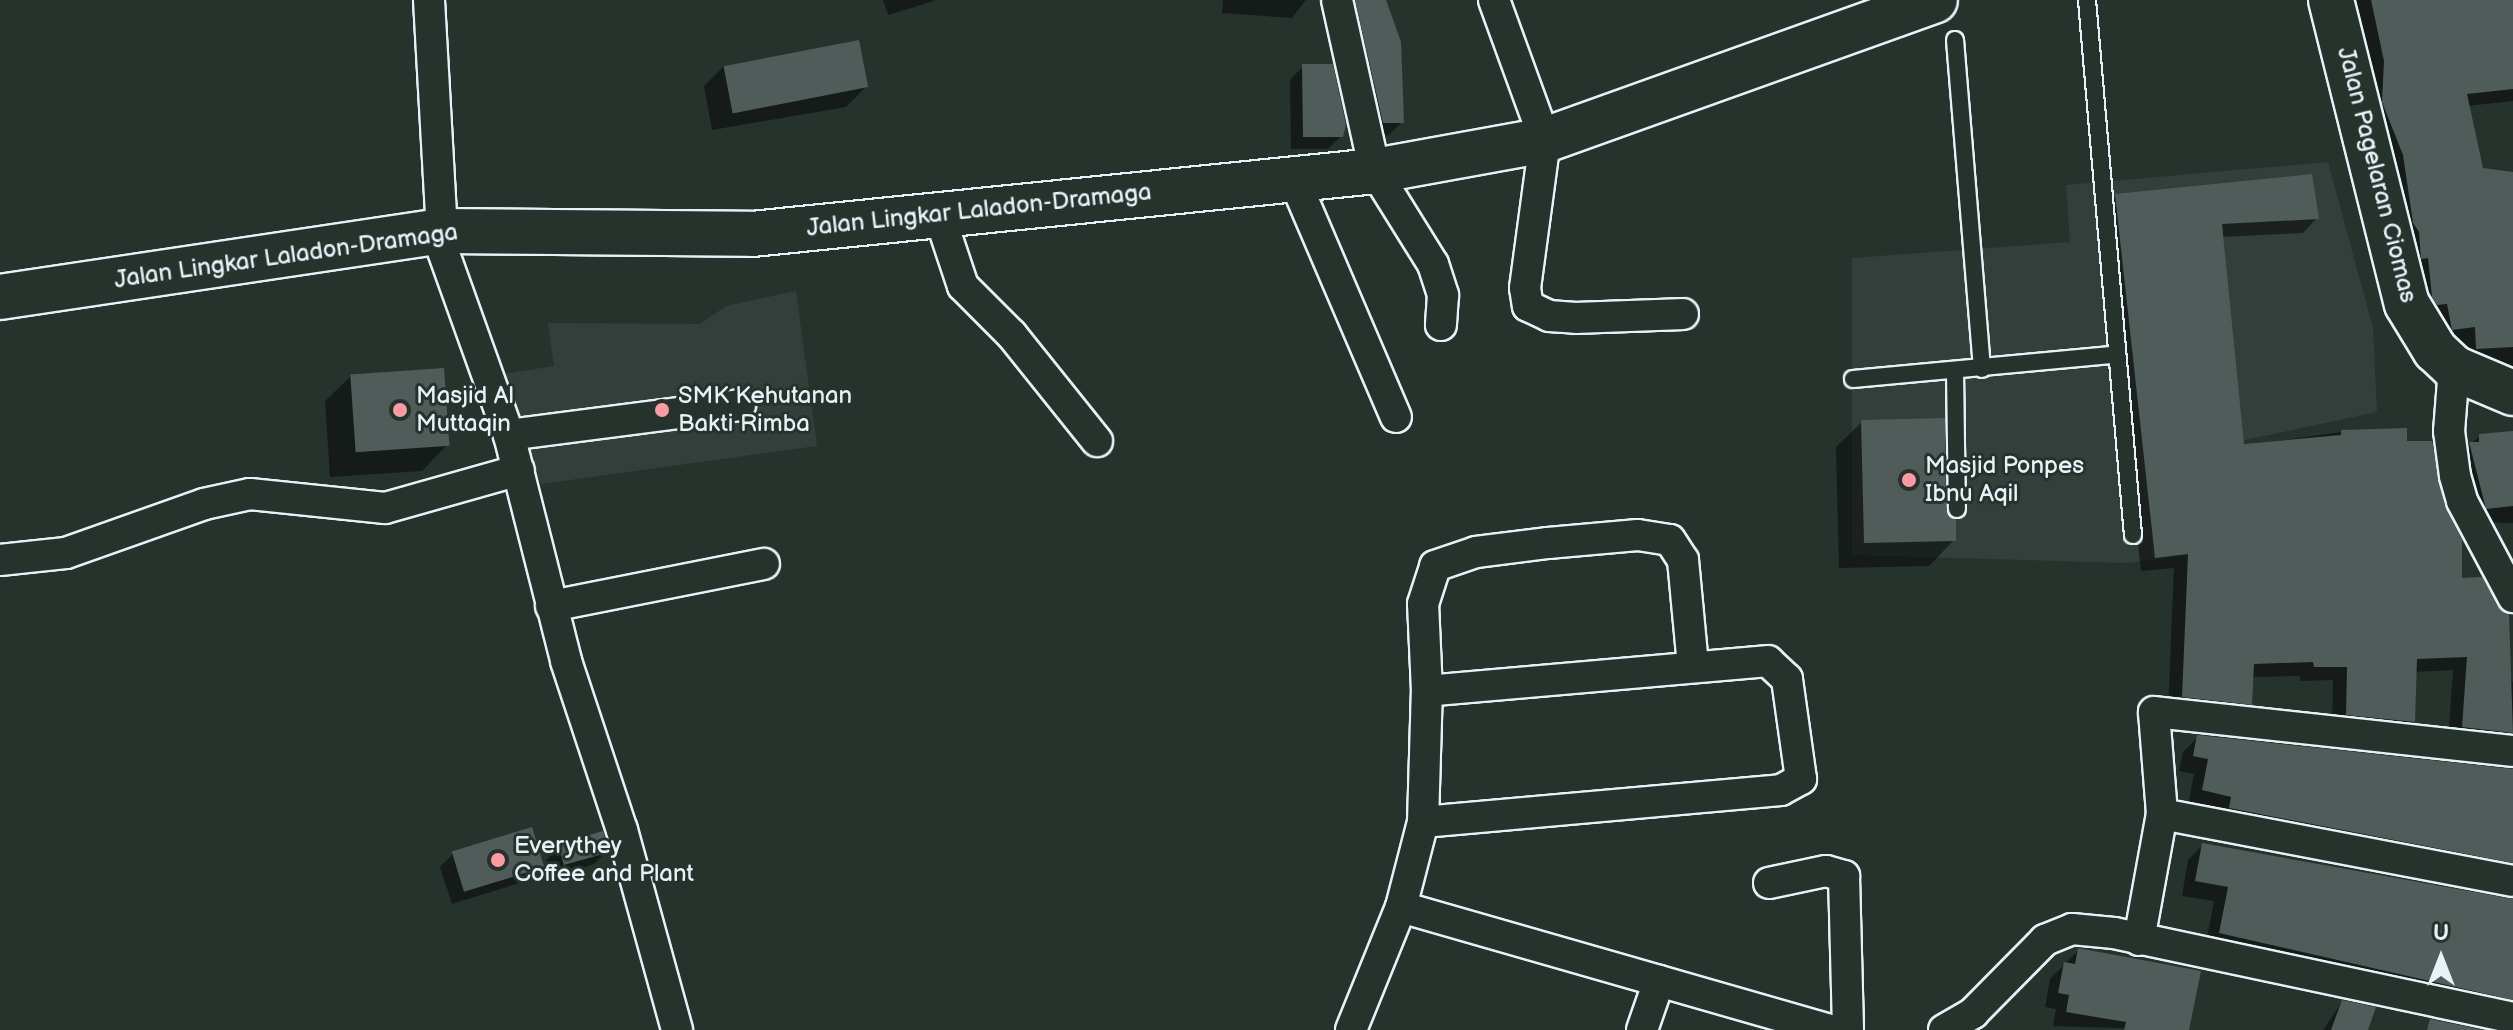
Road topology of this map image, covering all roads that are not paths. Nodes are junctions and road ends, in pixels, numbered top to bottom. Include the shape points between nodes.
1 (429, 0) edge
2 (1337, 0) edge
3 (1494, 0) edge
4 (1935, 0) edge
5 (2087, 0) edge
6 (2331, 0) edge
7 (1955, 40) dead end
8 (1545, 140) junction
9 (1375, 171) junction
10 (1293, 177) junction
11 (939, 214) junction
12 (439, 231) junction
13 (0, 297) edge
14 (1683, 314) dead end
15 (1441, 325) dead end
16 (2114, 355) junction
17 (2454, 368) junction
18 (1982, 369) junction
19 (1955, 371) junction
20 (1853, 379) dead end
21 (2513, 393) edge
22 (740, 405) dead end
23 (1396, 417) dead end
24 (509, 435) junction
25 (1097, 441) dead end
26 (519, 470) junction
27 (1957, 509) dead end
28 (2133, 535) dead end
29 (0, 560) edge
30 (764, 564) dead end
31 (2513, 597) edge
32 (551, 606) junction
33 (1693, 665) junction
34 (1427, 691) junction
35 (2513, 751) edge
36 (2162, 814) junction
37 (1423, 822) junction
38 (2513, 881) edge
39 (1769, 883) dead end
40 (1401, 907) junction
41 (2139, 940) junction
42 (1659, 981) junction
43 (2513, 1018) edge
44 (677, 1030) edge
45 (1351, 1030) edge
46 (1642, 1030) edge
47 (1831, 1030) edge
48 (1848, 1030) edge
49 (1944, 1030) edge

1 - 12 street
2 - 9 street
3 - 8 street
4 - 8 main road, Jalan Lingkar Laladon-Dramaga
5 - 16 lane
6 - 17 main road, Jalan Pagelaran Ciomas via 2407,304 2435,350
7 - 18 lane
8 - 9 main road, Jalan Lingkar Laladon-Dramaga
8 - 14 street via 1525,288 1528,306 1549,316 1576,318
9 - 10 main road, Jalan Lingkar Laladon-Dramaga
9 - 15 street via 1433,264 1443,295
10 - 11 main road, Jalan Lingkar Laladon-Dramaga
10 - 23 street
11 - 12 main road, Jalan Lingkar Laladon-Dramaga via 752,234
11 - 25 street via 963,286 1012,335
12 - 13 main road, Jalan Lingkar Laladon-Dramaga
12 - 24 street via 450,278
16 - 18 lane
16 - 28 lane
17 - 21 main road, Jalan Pagelaran Ciomas
17 - 31 street via 2449,431 2455,476 2462,501
18 - 19 lane
19 - 20 lane
19 - 27 lane
22 - 24 street
24 - 26 street
26 - 29 street via 385,508 250,494 204,504 82,549
26 - 32 street
30 - 32 street
32 - 44 street via 622,830
33 - 34 street
33 - 34 street via 1681,552 1670,540 1653,535 1620,536 1476,552 1435,566 1423,604
33 - 37 street via 1768,661 1782,669 1801,766 1798,784 1781,790
34 - 37 street
35 - 36 street via 2154,712
36 - 38 street
36 - 41 street
37 - 40 street
39 - 48 street via 1826,871 1844,876
40 - 42 street
40 - 45 street
41 - 43 street
41 - 49 street via 2095,930 2060,931 1973,1013
42 - 46 street
42 - 47 street

